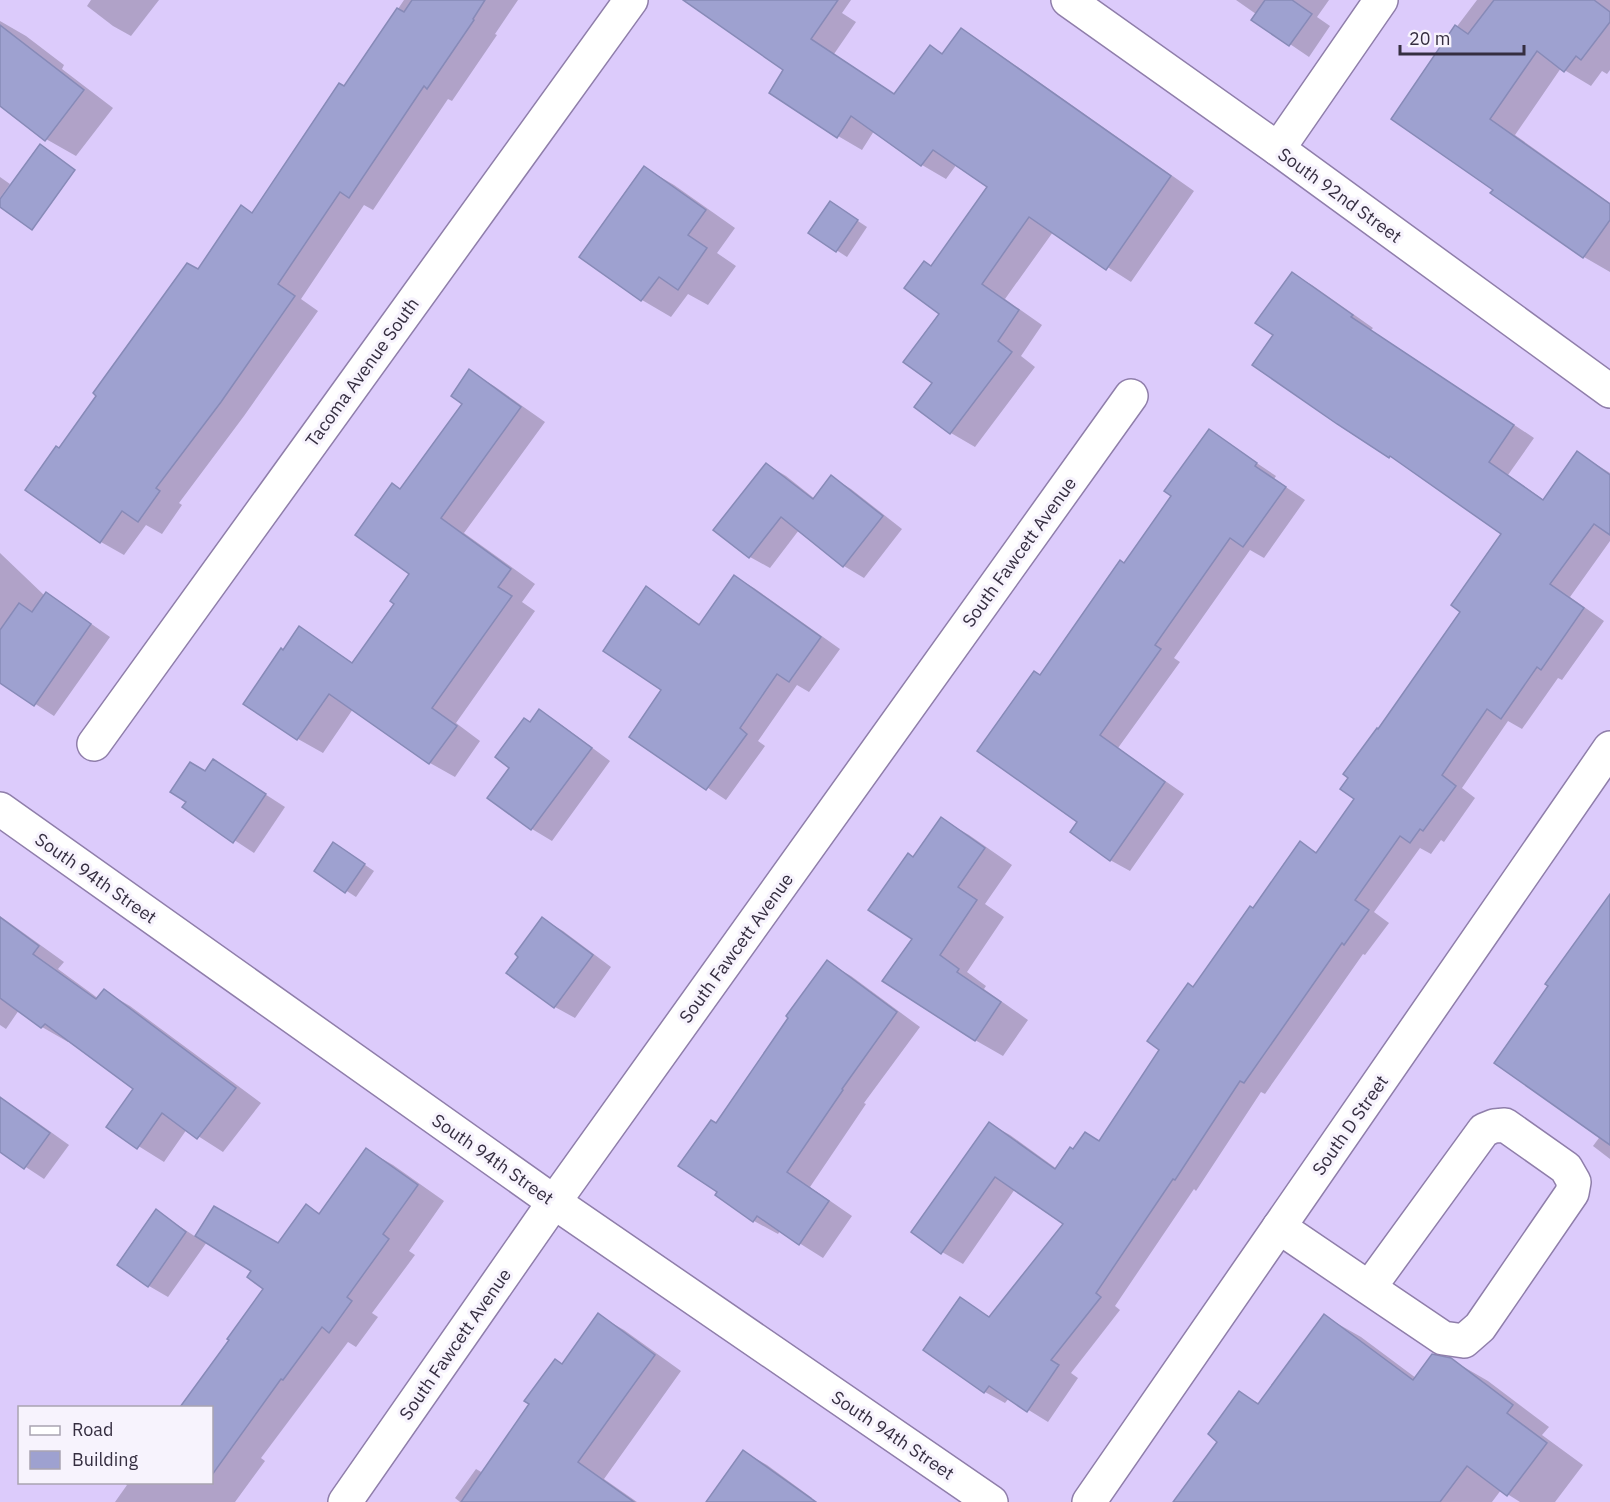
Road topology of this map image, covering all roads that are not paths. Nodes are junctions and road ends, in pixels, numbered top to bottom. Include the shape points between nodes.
1 (631, 0) edge
2 (1068, 0) edge
3 (1382, 0) edge
4 (1278, 149) junction
5 (1610, 391) edge
6 (1131, 396) dead end
7 (94, 744) dead end
8 (1610, 748) edge
9 (0, 809) edge
10 (554, 1202) junction
11 (1279, 1227) junction
12 (1369, 1288) junction
13 (345, 1502) edge
14 (991, 1502) edge
15 (1089, 1502) edge

1 - 7 street, Tacoma Avenue South
2 - 4 street, South 92nd Street
3 - 4 street
4 - 5 street, South 92nd Street
6 - 10 street, South Fawcett Avenue
8 - 11 street, South D Street
9 - 10 street, South 94th Street
10 - 13 street, South Fawcett Avenue
10 - 14 street, South 94th Street
11 - 12 street
11 - 15 street, South D Street
12 - 12 street via 1484,1130 1505,1125 1566,1168 1574,1182 1572,1193 1480,1327 1464,1341 1443,1338

